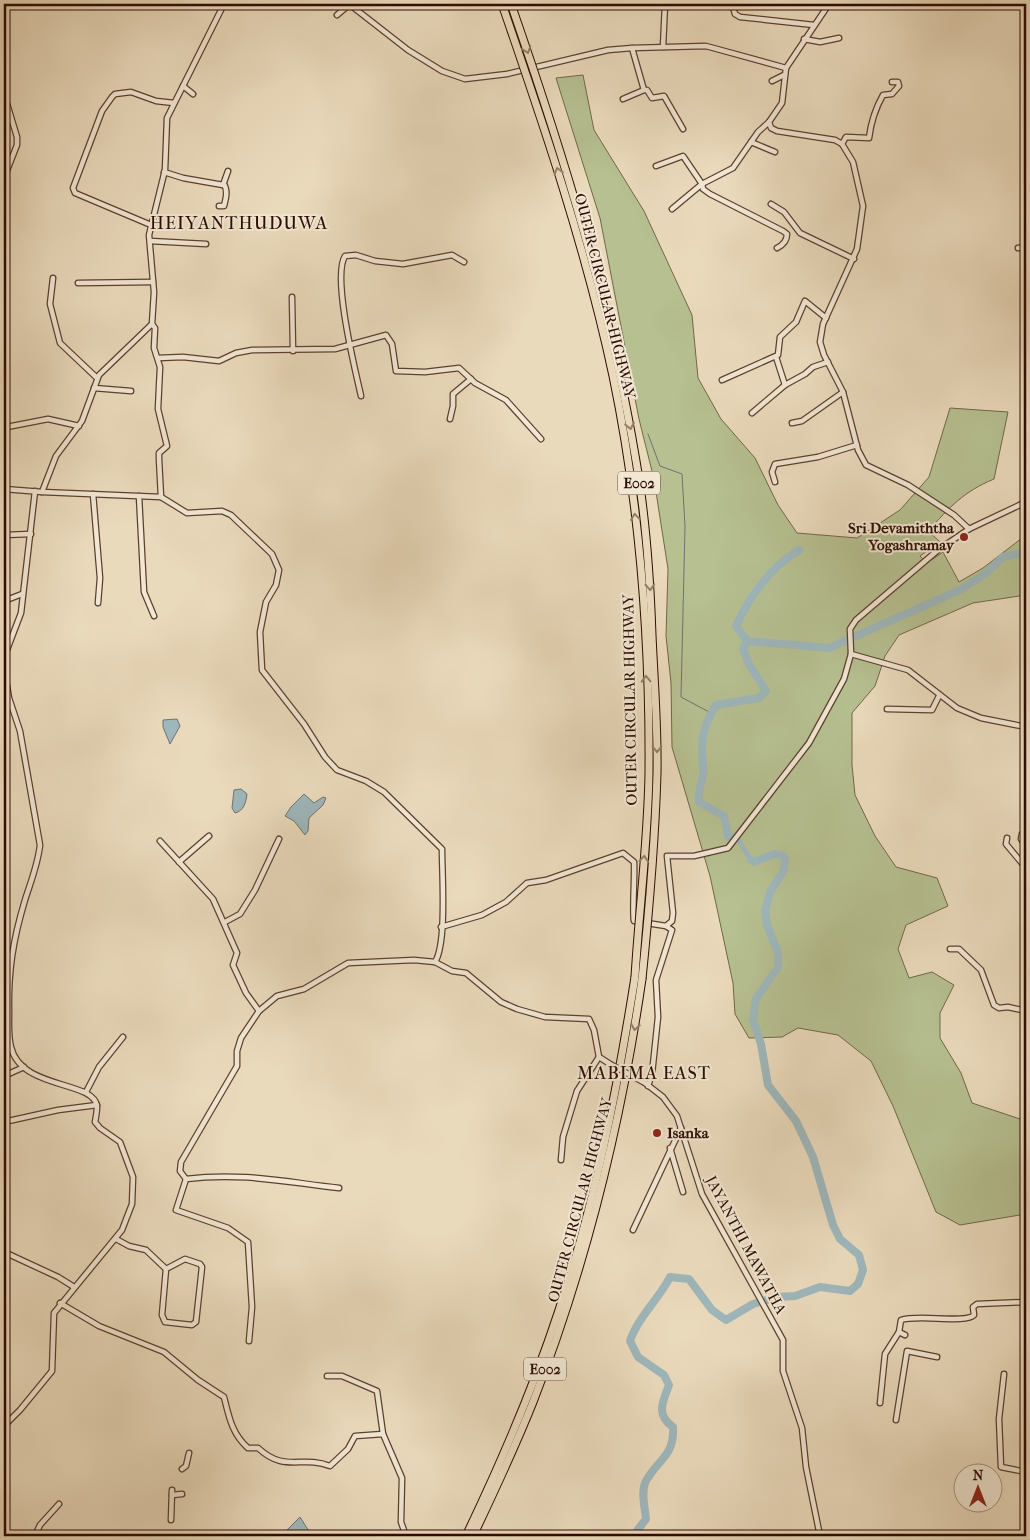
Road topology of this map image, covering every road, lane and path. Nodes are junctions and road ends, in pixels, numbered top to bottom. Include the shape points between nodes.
1 (224, 4) edge
2 (350, 4) edge
3 (502, 4) edge
4 (511, 4) edge
5 (665, 4) edge
6 (732, 4) edge
7 (829, 4) edge
8 (337, 15) dead end
9 (814, 25) junction
10 (839, 38) dead end
11 (804, 39) junction
12 (663, 47) junction
13 (632, 48) junction
14 (786, 68) junction
15 (784, 75) junction
16 (772, 81) dead end
17 (892, 82) dead end
18 (183, 86) junction
19 (644, 90) junction
20 (4, 94) edge
21 (193, 94) dead end
22 (624, 99) dead end
23 (174, 103) junction
24 (770, 122) junction
25 (684, 129) dead end
26 (751, 142) junction
27 (842, 144) junction
28 (775, 152) dead end
29 (656, 166) dead end
30 (228, 171) dead end
31 (164, 172) junction
32 (4, 178) edge
33 (224, 184) junction
34 (702, 184) junction
35 (771, 204) dead end
36 (219, 206) dead end
37 (672, 209) dead end
38 (151, 225) junction
39 (150, 241) junction
40 (206, 244) dead end
41 (1026, 247) edge
42 (777, 248) dead end
43 (1018, 248) dead end
44 (854, 259) junction
45 (464, 262) dead end
46 (53, 278) dead end
47 (152, 282) junction
48 (78, 283) dead end
49 (292, 297) dead end
50 (826, 318) junction
51 (152, 324) junction
52 (350, 346) junction
53 (293, 351) junction
54 (776, 356) junction
55 (158, 358) junction
56 (828, 362) junction
57 (97, 378) junction
58 (471, 379) junction
59 (722, 380) dead end
60 (785, 385) junction
61 (94, 388) junction
62 (131, 391) dead end
63 (843, 392) junction
64 (360, 396) dead end
65 (752, 413) dead end
66 (450, 419) dead end
67 (792, 423) dead end
68 (79, 426) junction
69 (7, 427) dead end
70 (541, 439) dead end
71 (857, 445) junction
72 (775, 482) dead end
73 (4, 489) edge
74 (35, 491) junction
75 (42, 492) junction
76 (94, 494) junction
77 (139, 496) junction
78 (161, 497) junction
79 (1026, 502) edge
80 (969, 529) junction
81 (31, 534) junction
82 (4, 535) edge
83 (22, 594) junction
84 (4, 601) edge
85 (98, 602) dead end
86 (154, 616) dead end
87 (850, 651) junction
88 (939, 696) junction
89 (887, 709) dead end
90 (1026, 727) edge
91 (1026, 830) edge
92 (209, 836) dead end
93 (1007, 838) dead end
94 (279, 839) dead end
95 (160, 842) dead end
96 (1026, 846) edge
97 (179, 862) junction
98 (1026, 868) edge
99 (225, 922) junction
100 (666, 926) junction
101 (442, 927) junction
102 (950, 949) dead end
103 (435, 962) junction
104 (638, 978) junction
105 (259, 1011) junction
106 (1026, 1011) edge
107 (123, 1037) dead end
108 (599, 1058) junction
109 (24, 1067) junction
110 (4, 1076) edge
111 (646, 1084) junction
112 (86, 1092) junction
113 (97, 1105) junction
114 (4, 1122) edge
115 (681, 1128) junction
116 (670, 1148) junction
117 (561, 1160) dead end
118 (186, 1179) junction
119 (339, 1188) dead end
120 (683, 1192) dead end
121 (633, 1230) dead end
122 (116, 1239) junction
123 (4, 1252) edge
124 (166, 1268) junction
125 (74, 1287) junction
126 (1026, 1302) edge
127 (60, 1303) junction
128 (899, 1332) junction
129 (905, 1335) dead end
130 (249, 1341) dead end
131 (937, 1357) dead end
132 (1004, 1374) dead end
133 (326, 1376) dead end
134 (880, 1403) dead end
135 (896, 1420) dead end
136 (4, 1426) edge
137 (383, 1434) junction
138 (189, 1453) dead end
139 (182, 1470) dead end
140 (1026, 1472) edge
141 (182, 1494) dead end
142 (59, 1504) dead end
143 (484, 1504) junction
144 (171, 1520) dead end
145 (35, 1536) edge
146 (406, 1536) edge
147 (466, 1536) edge
148 (473, 1536) edge
149 (820, 1536) edge

1 - 18 street
2 - 8 street
2 - 13 street via 408,50 442,71 465,79 507,74 608,50
104 -> 3 highway, OUTER CIRCULAR HIGHWAY / E002, bridge via 649,775 641,579 634,510 613,376 581,248 551,145
4 -> 104 highway, OUTER CIRCULAR HIGHWAY / E002, bridge via 590,248 637,463 650,579 657,746 653,839
5 - 12 street
6 - 9 street via 740,18
7 - 9 street
9 - 11 street
10 - 11 street via 813,44
11 - 14 street
12 - 13 street
12 - 14 street via 706,46
13 - 19 street
14 - 15 street
15 - 16 street
15 - 24 street via 782,103
17 - 27 street via 898,82 899,86 892,94 883,95 872,118 869,138 846,137
18 - 21 street
18 - 23 street
19 - 22 street
19 - 25 street via 652,98 664,96
20 - 32 street via 17,146
23 - 31 street via 166,126
23 - 38 street via 156,101 131,92 115,94 102,111 73,188 75,193
24 - 26 street
24 - 27 street via 776,131 835,140
26 - 28 street
26 - 34 street via 733,168
27 - 44 street via 853,162 863,206
29 - 34 street via 683,156
30 - 33 street
31 - 33 street
31 - 38 street
33 - 36 street via 227,190 225,203
34 - 37 street
34 - 42 street via 710,194 787,234 784,244
35 - 44 street via 784,212 800,232
38 - 39 street
39 - 40 street
39 - 47 street
41 - 43 street
44 - 50 street
45 - 52 street via 452,254 403,264 345,256 341,267
46 - 57 street via 50,304 60,343
47 - 48 street
47 - 51 street
49 - 53 street
50 - 54 street via 807,301 804,302 796,322 780,337
50 - 56 street via 820,342
51 - 55 street
51 - 57 street
52 - 53 street
52 - 58 street via 386,335 392,344 396,371 459,368
52 - 64 street
53 - 55 street via 252,350 219,361
54 - 59 street
54 - 60 street
55 - 78 street via 158,409 167,446 159,455
56 - 60 street via 813,367
56 - 63 street
57 - 61 street
58 - 66 street via 453,394
58 - 70 street via 506,400
60 - 65 street
61 - 62 street
61 - 68 street
63 - 67 street via 802,421
63 - 71 street
68 - 69 street via 48,419
68 - 75 street via 56,456
71 - 72 street via 818,457 775,464 772,472
71 - 80 street via 866,465 908,485
73 - 74 street
74 - 75 street
74 - 81 street
75 - 76 street
76 - 77 street
76 - 85 street via 100,578
77 - 78 street
77 - 86 street via 144,592
78 - 101 street via 186,514 222,510 231,514 272,554 279,570 266,602 260,632 262,670 337,770 384,792 442,849
79 - 80 street
80 - 87 street via 924,560 856,620 850,629
81 - 82 street
81 - 83 street
83 - 84 street
83 - 109 street via 20,613 5,655 4,668 9,698 20,731 40,845 39,860 9,964 11,1048
87 - 88 street via 908,670
87 - 100 street via 840,688 809,743 728,848 694,856 667,856 673,913 672,921
88 - 89 street via 932,710
88 - 90 street via 981,718
91 - 96 street via 1020,839
92 - 97 street
93 - 98 street via 1006,844
94 - 99 street via 240,914
95 - 97 street
97 - 99 street via 213,899
99 - 105 street via 237,953 233,965
100 - 101 street via 634,921 634,862 623,854 546,880 527,883 506,902 482,915
100 - 111 street via 672,930 656,980 658,1017 652,1074
101 - 103 street via 439,956
102 - 106 street via 959,949 981,970 994,1005
103 - 105 street via 348,963 304,989 277,996
103 - 108 street via 452,971 466,973 501,1002 517,1009 545,1017 590,1019
104 - 143 highway, OUTER CIRCULAR HIGHWAY / E002 via 587,1227 537,1372
105 - 118 street via 241,1038 237,1066 181,1162 180,1170
107 - 112 street via 99,1067
108 - 111 street, JAYANTHI MAWATHA, bridge
108 - 117 street via 577,1091 563,1137
109 - 110 street
109 - 112 street via 34,1075
111 - 115 street, JAYANTHI MAWATHA via 663,1096
112 - 113 street
113 - 114 street
113 - 122 street via 95,1122 120,1142 132,1177 132,1204
115 - 116 street
115 - 149 street, JAYANTHI MAWATHA via 702,1194 783,1340 783,1371 802,1428
116 - 120 street
116 - 121 street
118 - 119 street via 218,1175 266,1177
118 - 130 street via 176,1210 228,1228 248,1242 252,1307
122 - 124 street via 129,1246 143,1248
122 - 125 street
123 - 125 street
124 - 124 street via 163,1321 194,1324 200,1300 201,1265 185,1259
125 - 127 street
126 - 128 street via 977,1304 973,1307 974,1315 967,1319 907,1318 901,1320
127 - 136 street via 54,1312 52,1371
127 - 137 street via 99,1326 164,1352 224,1397 232,1427 241,1442 248,1448 258,1448 269,1458 283,1463 318,1462 330,1466 348,1449 355,1436
128 - 129 street
128 - 134 street via 885,1354
131 - 135 street via 907,1351
132 - 140 street via 1000,1419 1001,1467
133 - 137 street via 342,1376 377,1391
137 - 146 street via 402,1478 401,1522
138 - 139 street
141 - 144 street via 172,1492
142 - 145 street via 40,1525
143 - 147 highway, OUTER CIRCULAR HIGHWAY / E002
143 - 148 highway, OUTER CIRCULAR HIGHWAY / E002

